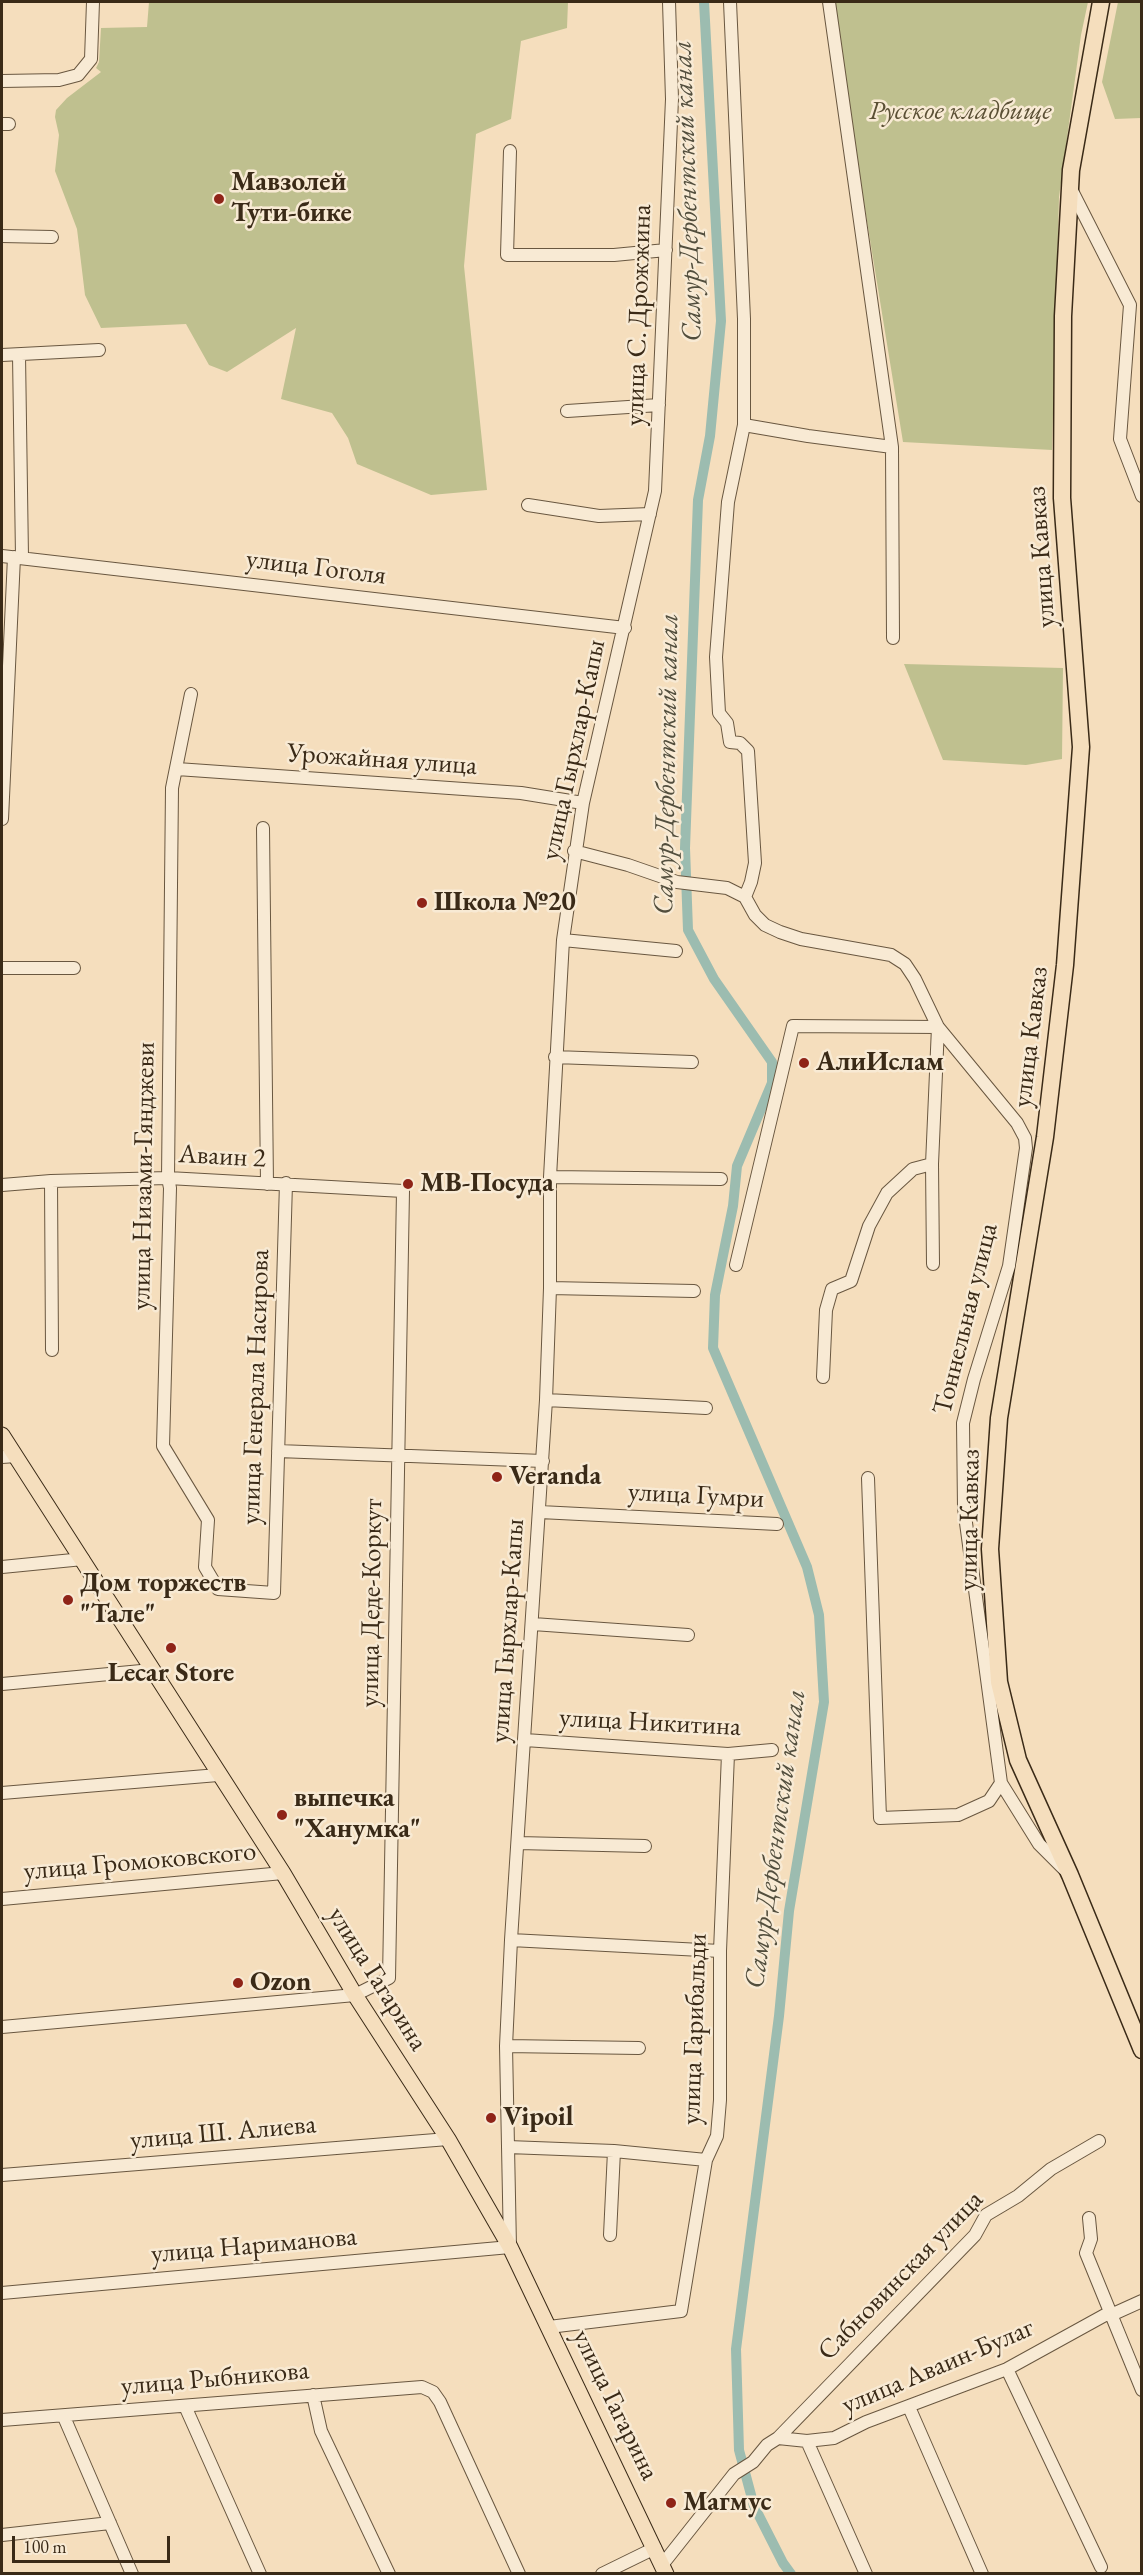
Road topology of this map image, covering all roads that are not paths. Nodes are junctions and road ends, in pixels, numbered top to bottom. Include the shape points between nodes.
1 (93, 2) edge
2 (669, 2) edge
3 (730, 2) edge
4 (829, 2) edge
5 (1101, 2) edge
6 (2, 81) edge
7 (510, 151) dead end
8 (1070, 187) junction
9 (2, 236) edge
10 (52, 237) dead end
11 (666, 250) junction
12 (99, 351) dead end
13 (2, 355) edge
14 (18, 355) junction
15 (659, 405) junction
16 (567, 411) dead end
17 (744, 425) junction
18 (892, 447) junction
19 (1142, 496) edge
20 (528, 505) dead end
21 (650, 514) junction
22 (12, 556) edge
23 (625, 628) junction
24 (893, 638) dead end
25 (191, 694) dead end
26 (177, 769) junction
27 (583, 803) junction
28 (2, 819) edge
29 (263, 828) dead end
30 (574, 851) junction
31 (745, 897) junction
32 (563, 940) junction
33 (676, 951) dead end
34 (2, 968) edge
35 (74, 968) dead end
36 (938, 1028) junction
37 (555, 1057) junction
38 (692, 1062) dead end
39 (1017, 1123) junction
40 (1045, 1137) junction
41 (932, 1164) junction
42 (550, 1177) junction
43 (168, 1178) junction
44 (721, 1179) dead end
45 (51, 1181) junction
46 (286, 1183) junction
47 (267, 1184) junction
48 (2, 1185) edge
49 (404, 1191) joint
50 (933, 1264) dead end
51 (736, 1265) dead end
52 (550, 1288) junction
53 (694, 1292) dead end
54 (52, 1350) dead end
55 (823, 1377) dead end
56 (546, 1400) junction
57 (706, 1408) dead end
58 (2, 1435) edge
59 (278, 1451) junction
60 (398, 1456) junction
61 (9, 1457) edge
62 (543, 1461) junction
63 (868, 1478) dead end
64 (540, 1512) junction
65 (777, 1524) dead end
66 (83, 1559) junction
67 (2, 1567) edge
68 (274, 1593) joint
69 (533, 1624) junction
70 (688, 1635) dead end
71 (152, 1670) junction
72 (2, 1684) edge
73 (525, 1740) junction
74 (772, 1750) dead end
75 (728, 1754) junction
76 (218, 1775) junction
77 (1001, 1783) junction
78 (2, 1792) edge
79 (518, 1843) junction
80 (645, 1846) dead end
81 (283, 1873) junction
82 (1070, 1875) junction
83 (2, 1899) edge
84 (511, 1940) junction
85 (720, 1951) junction
86 (355, 1995) junction
87 (2, 2027) edge
88 (507, 2046) junction
89 (639, 2048) dead end
90 (1142, 2050) edge
91 (448, 2139) junction
92 (1099, 2141) dead end
93 (508, 2147) junction
94 (614, 2151) junction
95 (706, 2160) junction
96 (2, 2175) edge
97 (1089, 2218) dead end
98 (610, 2235) dead end
99 (510, 2247) junction
100 (2, 2294) edge
101 (1142, 2301) edge
102 (1111, 2315) junction
103 (549, 2327) junction
104 (1006, 2369) junction
105 (1142, 2390) edge
106 (313, 2395) junction
107 (185, 2406) junction
108 (909, 2407) junction
109 (64, 2417) junction
110 (2, 2420) edge
111 (778, 2438) junction
112 (807, 2441) junction
113 (110, 2523) junction
114 (2, 2535) edge
115 (655, 2548) junction
116 (1101, 2567) dead end
117 (664, 2569) edge
118 (132, 2574) edge
119 (260, 2574) edge
120 (389, 2574) edge
121 (519, 2574) edge
122 (602, 2574) edge
123 (867, 2574) edge
124 (982, 2574) edge

1 - 6 street via 90,59 78,75 59,80
2 - 11 street, улица С. Дрожжина via 672,99
3 - 17 street via 741,241
4 - 18 street
5 - 8 highway, улица Кавказ
7 - 11 street via 507,255 614,255
8 - 19 street via 1130,305 1120,439
8 - 40 highway, улица Кавказ via 1063,316 1062,498 1081,747 1065,965
9 - 10 street
11 - 15 street, улица С. Дрожжина
12 - 14 street
13 - 14 street
14 - 22 street
15 - 16 street
15 - 21 street, улица С. Дрожжина via 655,491
17 - 18 street
17 - 31 street via 728,502 716,657 719,713 727,723 730,742 741,743 748,751 755,863
18 - 24 street
20 - 21 street via 599,516
21 - 23 street, улица С. Дрожжина
22 - 23 street, улица Гоголя
22 - 28 street
23 - 27 street, улица Гырхлар-Капы
25 - 26 street, улица Низами-Гянджеви
26 - 27 street, Урожайная улица via 521,793
26 - 43 street, улица Низами-Гянджеви via 172,788
27 - 30 street, улица Гырхлар-Капы
29 - 47 street
30 - 31 street via 677,882 727,888
30 - 32 street, улица Гырхлар-Капы
31 - 36 street via 765,925 780,932 891,954 905,964 915,979
32 - 33 street
32 - 37 street, улица Гырхлар-Капы
34 - 35 street
36 - 39 street, Тоннельная улица
36 - 41 street
36 - 51 street via 793,1026
37 - 38 street
37 - 42 street, улица Гырхлар-Капы
39 - 40 street
39 - 77 street, Тоннельная улица via 1026,1148 1009,1266 963,1423 964,1508
40 - 82 highway, улица Кавказ via 999,1418 990,1549 999,1682 1018,1760
41 - 50 street
41 - 55 street via 913,1169 887,1192 869,1226 851,1281 832,1289 826,1310
42 - 44 street
42 - 52 street, улица Гырхлар-Капы
43 - 45 street, Аваин 2
43 - 47 street, Аваин 2
43 - 68 street, улица Низами-Гянджеви via 163,1446 208,1520 205,1567 218,1589
45 - 48 street, Аваин 2
45 - 54 street
46 - 47 street, Аваин 2
46 - 49 street, Аваин 2
46 - 59 street, улица Генерала Насирова
49 - 60 street, улица Деде-Коркут
52 - 53 street
52 - 56 street, улица Гырхлар-Капы
56 - 57 street
56 - 62 street, улица Гырхлар-Капы
58 - 61 main road, улица Гагарина
59 - 60 street
59 - 68 street, улица Генерала Насирова
60 - 62 street
60 - 86 street, улица Деде-Коркут via 389,1978
61 - 66 main road, улица Гагарина
62 - 64 street, улица Гырхлар-Капы
63 - 77 street via 880,1818 958,1815 989,1801
64 - 65 street, улица Гумри
64 - 69 street, улица Гырхлар-Капы
66 - 67 street
66 - 71 main road, улица Гагарина
69 - 70 street
69 - 73 street, улица Гырхлар-Капы
71 - 72 street
71 - 76 main road, улица Гагарина
73 - 75 street, улица Никитина
73 - 79 street, улица Гырхлар-Капы
74 - 75 street, улица Никитина
75 - 85 street, улица Гарибальди
76 - 78 street
76 - 81 main road, улица Гагарина
77 - 82 street via 1040,1844
79 - 80 street
79 - 84 street, улица Гырхлар-Капы
81 - 83 street, улица Громоковского
81 - 86 main road, улица Гагарина
82 - 90 highway, улица Кавказ
84 - 85 street
84 - 88 street, улица Гырхлар-Капы
85 - 95 street, улица Гарибальди via 720,2100 717,2136
86 - 87 street
86 - 91 main road, улица Гагарина
88 - 89 street
88 - 93 street, улица Гырхлар-Капы
91 - 96 street, улица Ш. Алиева
91 - 99 main road, улица Гагарина
92 - 111 street, Сабновинская улица via 987,2215 975,2235
93 - 94 street
93 - 99 street, улица Гырхлар-Капы
94 - 95 street
94 - 98 street
95 - 103 street, улица Гарибальди via 681,2311
97 - 102 street via 1092,2239 1086,2253
99 - 100 street, улица Нариманова
99 - 103 main road, улица Гагарина
101 - 102 street, улица Аваин-Булаг
102 - 104 street, улица Аваин-Булаг
102 - 105 street
103 - 115 main road, улица Гагарина
104 - 108 street, улица Аваин-Булаг
104 - 116 street
106 - 107 street, улица Рыбникова
106 - 120 street via 321,2431
106 - 121 street, улица Рыбникова via 422,2387 433,2392
107 - 109 street, улица Рыбникова
107 - 119 street
108 - 112 street, улица Аваин-Булаг via 834,2438
108 - 124 street
109 - 110 street, улица Рыбникова
109 - 113 street
111 - 112 street, улица Аваин-Булаг
111 - 117 street via 734,2474
112 - 123 street
113 - 114 street
113 - 118 street
115 - 117 main road, улица Гагарина
115 - 122 street

